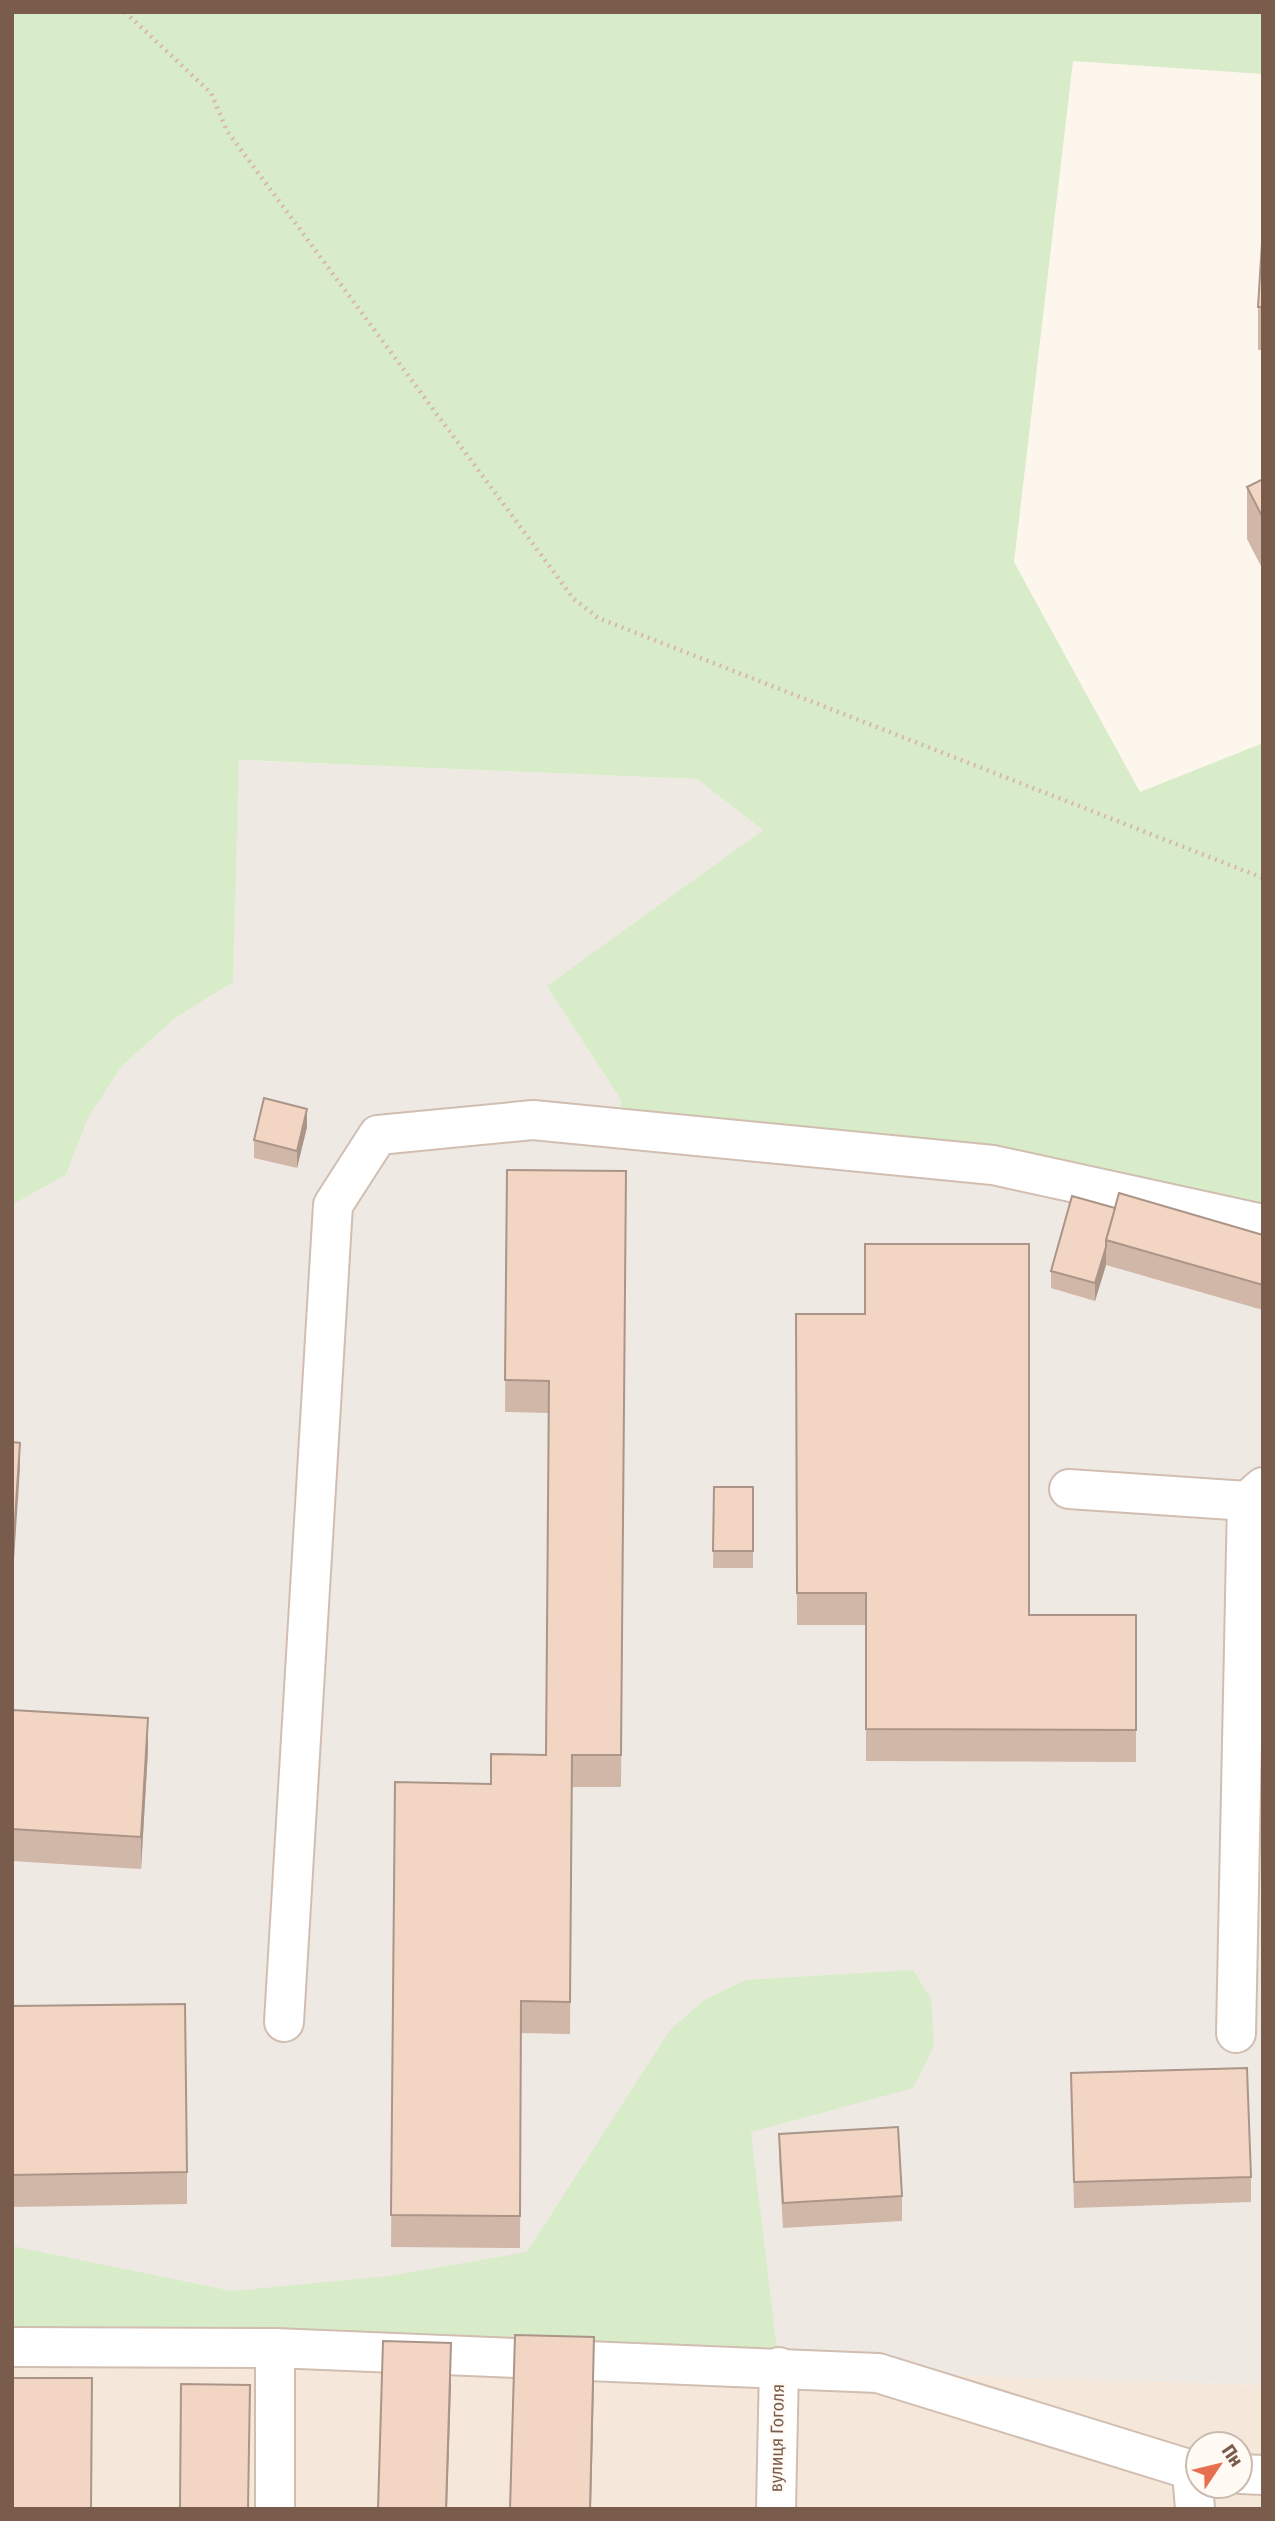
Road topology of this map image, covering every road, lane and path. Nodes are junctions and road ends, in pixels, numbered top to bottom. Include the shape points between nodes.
1 (125, 12) edge
2 (1263, 878) edge
3 (1263, 1224) edge
4 (1069, 1489) dead end
5 (1255, 1494) edge
6 (284, 2022) dead end
7 (1236, 2033) dead end
8 (12, 2347) edge
9 (275, 2348) junction
10 (779, 2367) junction
11 (1184, 2469) edge
12 (275, 2509) edge
13 (776, 2509) edge

1 - 2 path via 211,93 236,142 573,598 598,618
3 - 6 street via 979,1164 533,1120 378,1135 333,1205
4 - 5 street
5 - 7 street
8 - 9 street
9 - 10 street
9 - 12 street
10 - 11 street via 878,2373
10 - 13 street, вулиця Гоголя

